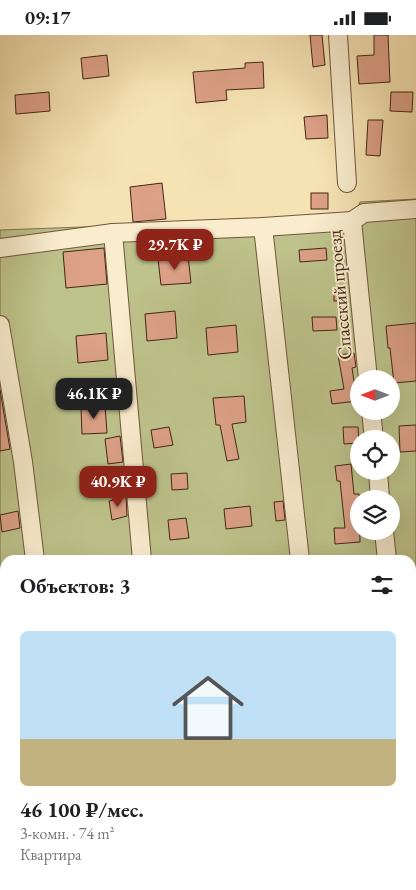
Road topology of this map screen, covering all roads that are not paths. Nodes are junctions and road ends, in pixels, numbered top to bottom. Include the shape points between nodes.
1 (338, 35) edge
2 (347, 183) dead end
3 (416, 209) edge
4 (358, 217) junction
5 (263, 227) junction
6 (114, 233) junction
7 (0, 248) edge
8 (0, 325) edge
9 (367, 370) edge
10 (385, 540) edge
11 (34, 555) edge
12 (142, 555) edge
13 (299, 555) edge
14 (386, 555) edge

1 - 2 street
3 - 4 street
4 - 5 street
4 - 9 street, Спасский проезд
5 - 6 street
5 - 13 street
6 - 7 street
6 - 12 street
8 - 11 street
10 - 14 street

